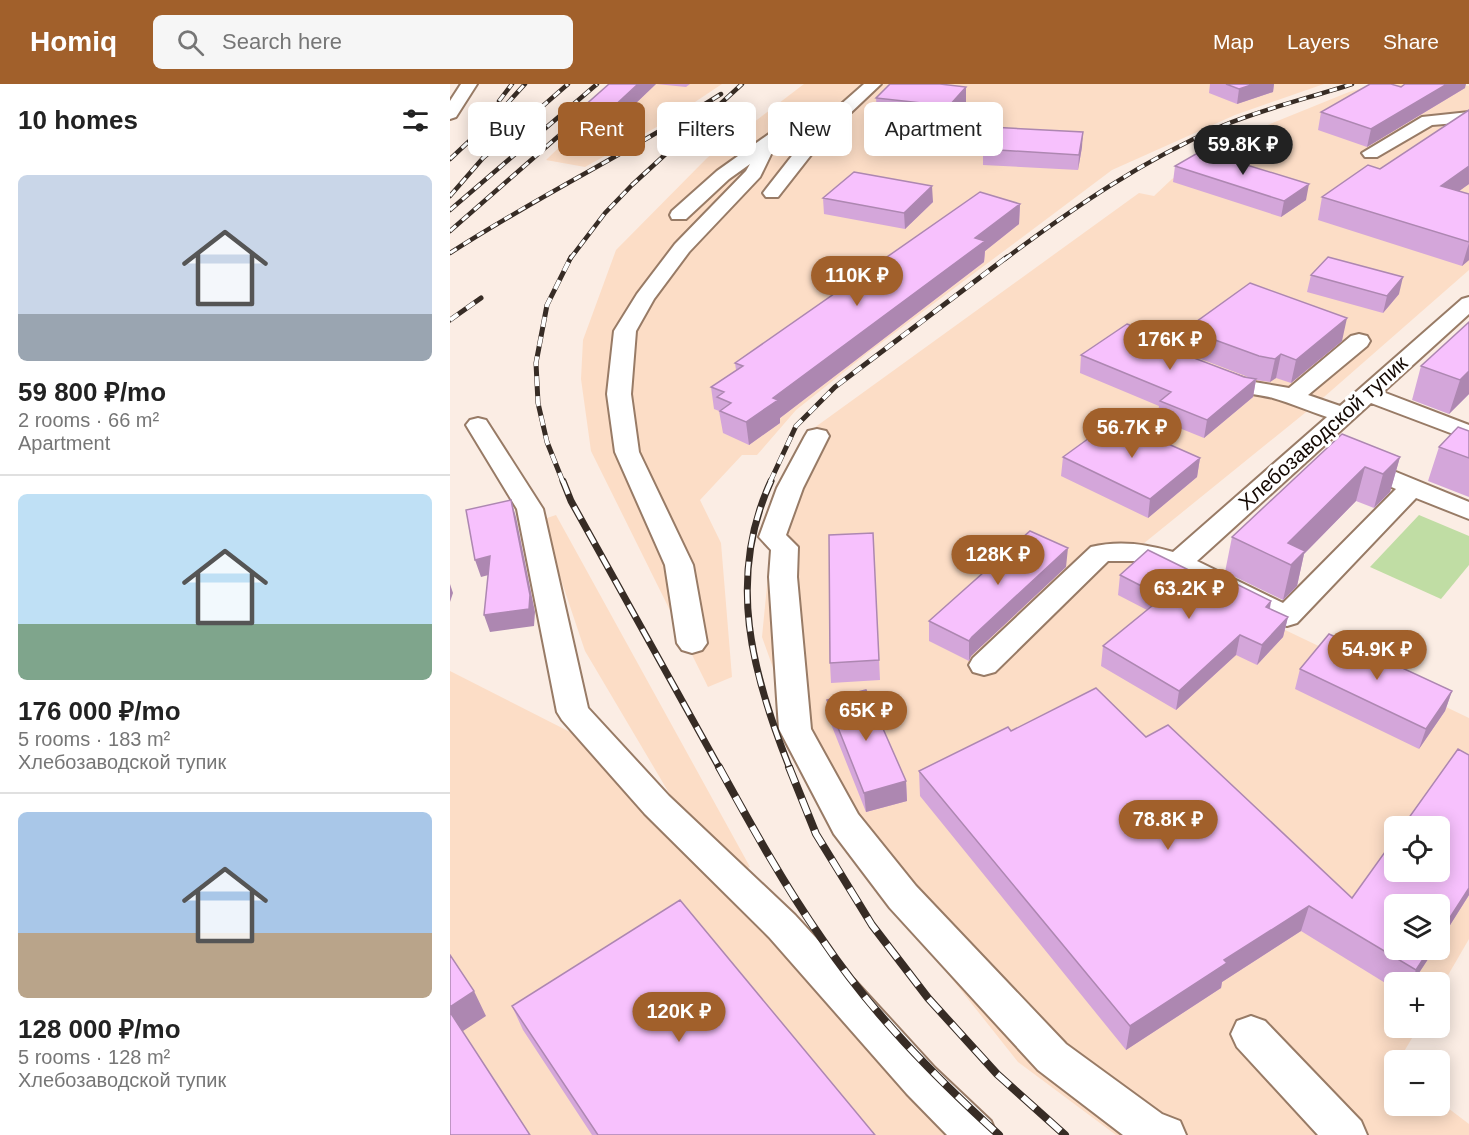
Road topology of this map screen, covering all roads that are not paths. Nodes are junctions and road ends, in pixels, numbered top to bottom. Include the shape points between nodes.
1 (469, 84) edge
2 (873, 84) edge
3 (852, 103) edge
4 (450, 114) edge
5 (1469, 117) edge
6 (768, 143) edge
7 (768, 144) edge
8 (1371, 153) dead end
9 (801, 156) edge
10 (772, 193) dead end
11 (679, 215) dead end
12 (1469, 303) edge
13 (1359, 341) dead end
14 (1195, 367) edge
15 (1367, 394) junction
16 (1292, 397) junction
17 (1343, 415) junction
18 (478, 425) dead end
19 (1469, 433) edge
20 (817, 436) dead end
21 (1371, 470) edge
22 (1412, 487) junction
23 (1469, 511) edge
24 (1178, 563) junction
25 (692, 643) dead end
26 (984, 665) dead end
27 (1251, 1035) dead end
28 (976, 1135) edge
29 (1165, 1135) edge
30 (1346, 1135) edge

1 - 4 street
2 - 3 street
5 - 8 street via 1428,120
6 - 11 street
7 - 25 street via 754,173 682,248 644,298 625,331 619,394 627,452 679,565
9 - 10 street
12 - 15 street, Хлебозаводской тупик
13 - 16 street
14 - 16 street via 1250,388
15 - 17 street, Хлебозаводской тупик
15 - 19 street
16 - 17 street
17 - 24 street, Хлебозаводской тупик via 1321,449
18 - 28 street via 530,508 573,712 657,805 782,926 921,1081
20 - 29 street via 789,488 771,537 785,547 783,577 795,729 846,824 903,897 1052,1057 1152,1132
21 - 22 street
22 - 23 street
22 - 24 street via 1287,616
24 - 26 street via 1143,552 1101,553
27 - 30 street

